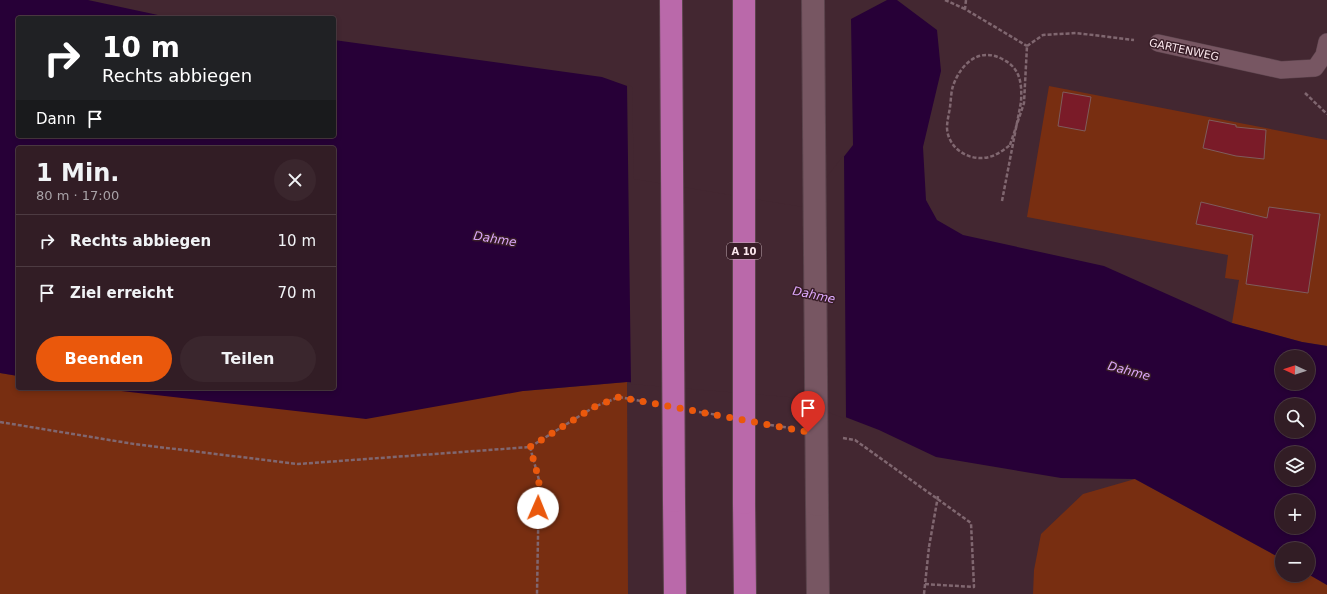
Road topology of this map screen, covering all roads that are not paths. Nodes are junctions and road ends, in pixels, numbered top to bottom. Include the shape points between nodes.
1 (671, 0) edge
2 (744, 0) edge
3 (813, 0) edge
4 (1327, 42) edge
5 (1158, 43) road end
6 (675, 594) edge
7 (745, 594) edge
8 (818, 594) edge

1 - 6 highway, bridge
2 - 7 highway, A 10, bridge
3 - 8 main road, bridge
4 - 5 lane, GARTENWEG via 1324,55 1315,68 1281,70

